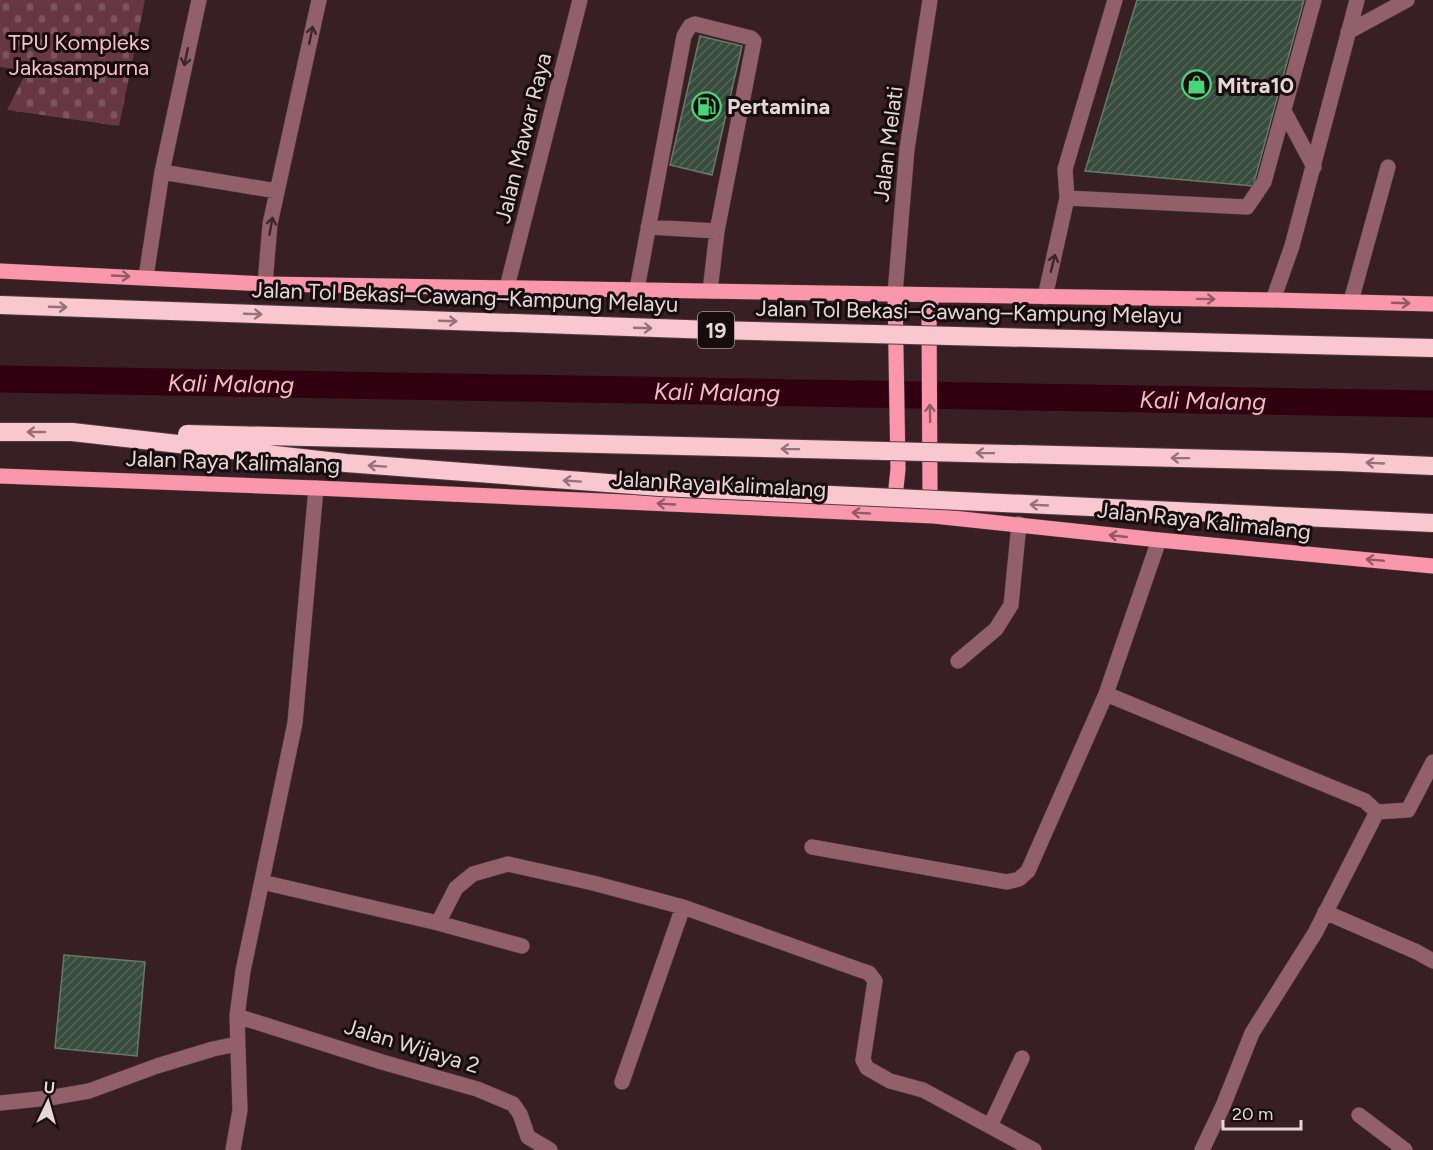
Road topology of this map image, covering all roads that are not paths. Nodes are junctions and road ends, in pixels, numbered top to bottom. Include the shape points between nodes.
1 (199, 0) edge
2 (319, 0) edge
3 (580, 0) edge
4 (930, 0) edge
5 (1115, 0) edge
6 (1314, 0) edge
7 (1357, 0) edge
8 (1407, 0) edge
9 (1348, 32) junction
10 (1284, 111) junction
11 (1314, 167) junction
12 (1388, 167) dead end
13 (162, 172) junction
14 (277, 191) junction
15 (1067, 198) junction
16 (648, 227) junction
17 (717, 231) junction
18 (0, 271) edge
19 (146, 277) junction
20 (265, 284) junction
21 (507, 288) junction
22 (637, 289) junction
23 (710, 291) junction
24 (895, 294) junction
25 (932, 295) junction
26 (1045, 297) junction
27 (1273, 300) junction
28 (1351, 301) junction
29 (1433, 304) edge
30 (0, 305) edge
31 (1433, 348) edge
32 (0, 432) edge
33 (72, 432) junction
34 (1433, 466) edge
35 (0, 477) edge
36 (316, 488) junction
37 (893, 515) junction
38 (934, 516) junction
39 (1433, 523) edge
40 (1019, 524) junction
41 (1159, 540) junction
42 (1433, 566) edge
43 (958, 661) dead end
44 (1106, 694) junction
45 (1433, 762) edge
46 (1377, 812) junction
47 (812, 847) dead end
48 (262, 882) junction
49 (683, 907) junction
50 (1325, 912) junction
51 (438, 923) junction
52 (522, 946) dead end
53 (1433, 961) edge
54 (237, 1016) junction
55 (237, 1044) junction
56 (1022, 1058) dead end
57 (622, 1082) dead end
58 (0, 1103) edge
59 (1359, 1114) dead end
60 (990, 1126) junction
61 (233, 1150) edge
62 (550, 1150) edge
63 (1034, 1150) edge
64 (1202, 1150) edge
65 (1405, 1150) edge

1 -> 13 street
14 -> 2 street
3 - 21 street, Jalan Mawar Raya
4 - 24 street, Jalan Melati via 907,149
5 - 15 street via 1065,169
6 - 10 street
7 - 9 street
8 - 9 street
9 - 11 street
10 - 11 street
10 - 15 street via 1264,183 1247,207
11 - 27 street
12 - 28 street
13 - 14 street
13 - 19 street
20 -> 14 street
26 -> 15 street
16 - 17 street
16 - 17 street via 684,36 695,24 754,41
16 - 22 street
17 - 23 street
18 -> 19 main road
19 - 20 main road
20 - 21 main road
21 - 22 main road
22 - 23 main road
23 - 24 main road
24 - 25 main road
24 - 37 main road, bridge via 898,469
25 - 26 main road
38 -> 25 main road, bridge via 930,492
26 -> 27 main road
27 - 28 main road
28 -> 29 main road
30 -> 31 highway, Jalan Tol Bekasi–Cawang–Kampung Melayu / 19, bridge via 713,330
33 -> 32 highway
34 -> 33 highway, bridge
39 -> 33 highway, bridge via 660,487 346,463
35 - 36 main road, Jalan Raya Kalimalang
37 -> 36 main road, Jalan Raya Kalimalang
36 - 48 street via 295,723
37 - 38 main road, Jalan Raya Kalimalang
38 - 40 main road, Jalan Raya Kalimalang
41 -> 40 main road, Jalan Raya Kalimalang
40 - 43 street via 1011,604 996,629
42 -> 41 main road, Jalan Raya Kalimalang
41 - 44 street
44 - 46 street via 1365,801
44 - 47 street via 1028,871 1019,879 990,880
45 - 46 street via 1408,810
46 - 50 street
48 - 51 street
48 - 54 street
49 - 51 street via 508,864 473,874 456,888
49 - 57 street
49 - 60 street via 869,974 875,981 863,1060 867,1068 890,1081 923,1090
50 - 53 street
50 - 64 street via 1252,1033
51 - 52 street
54 - 55 street
54 - 62 street, Jalan Wijaya 2 via 477,1089 513,1104 528,1137
55 - 58 street via 157,1066 89,1091
55 - 61 street via 240,1110
56 - 60 street
59 - 65 street
60 - 63 street

